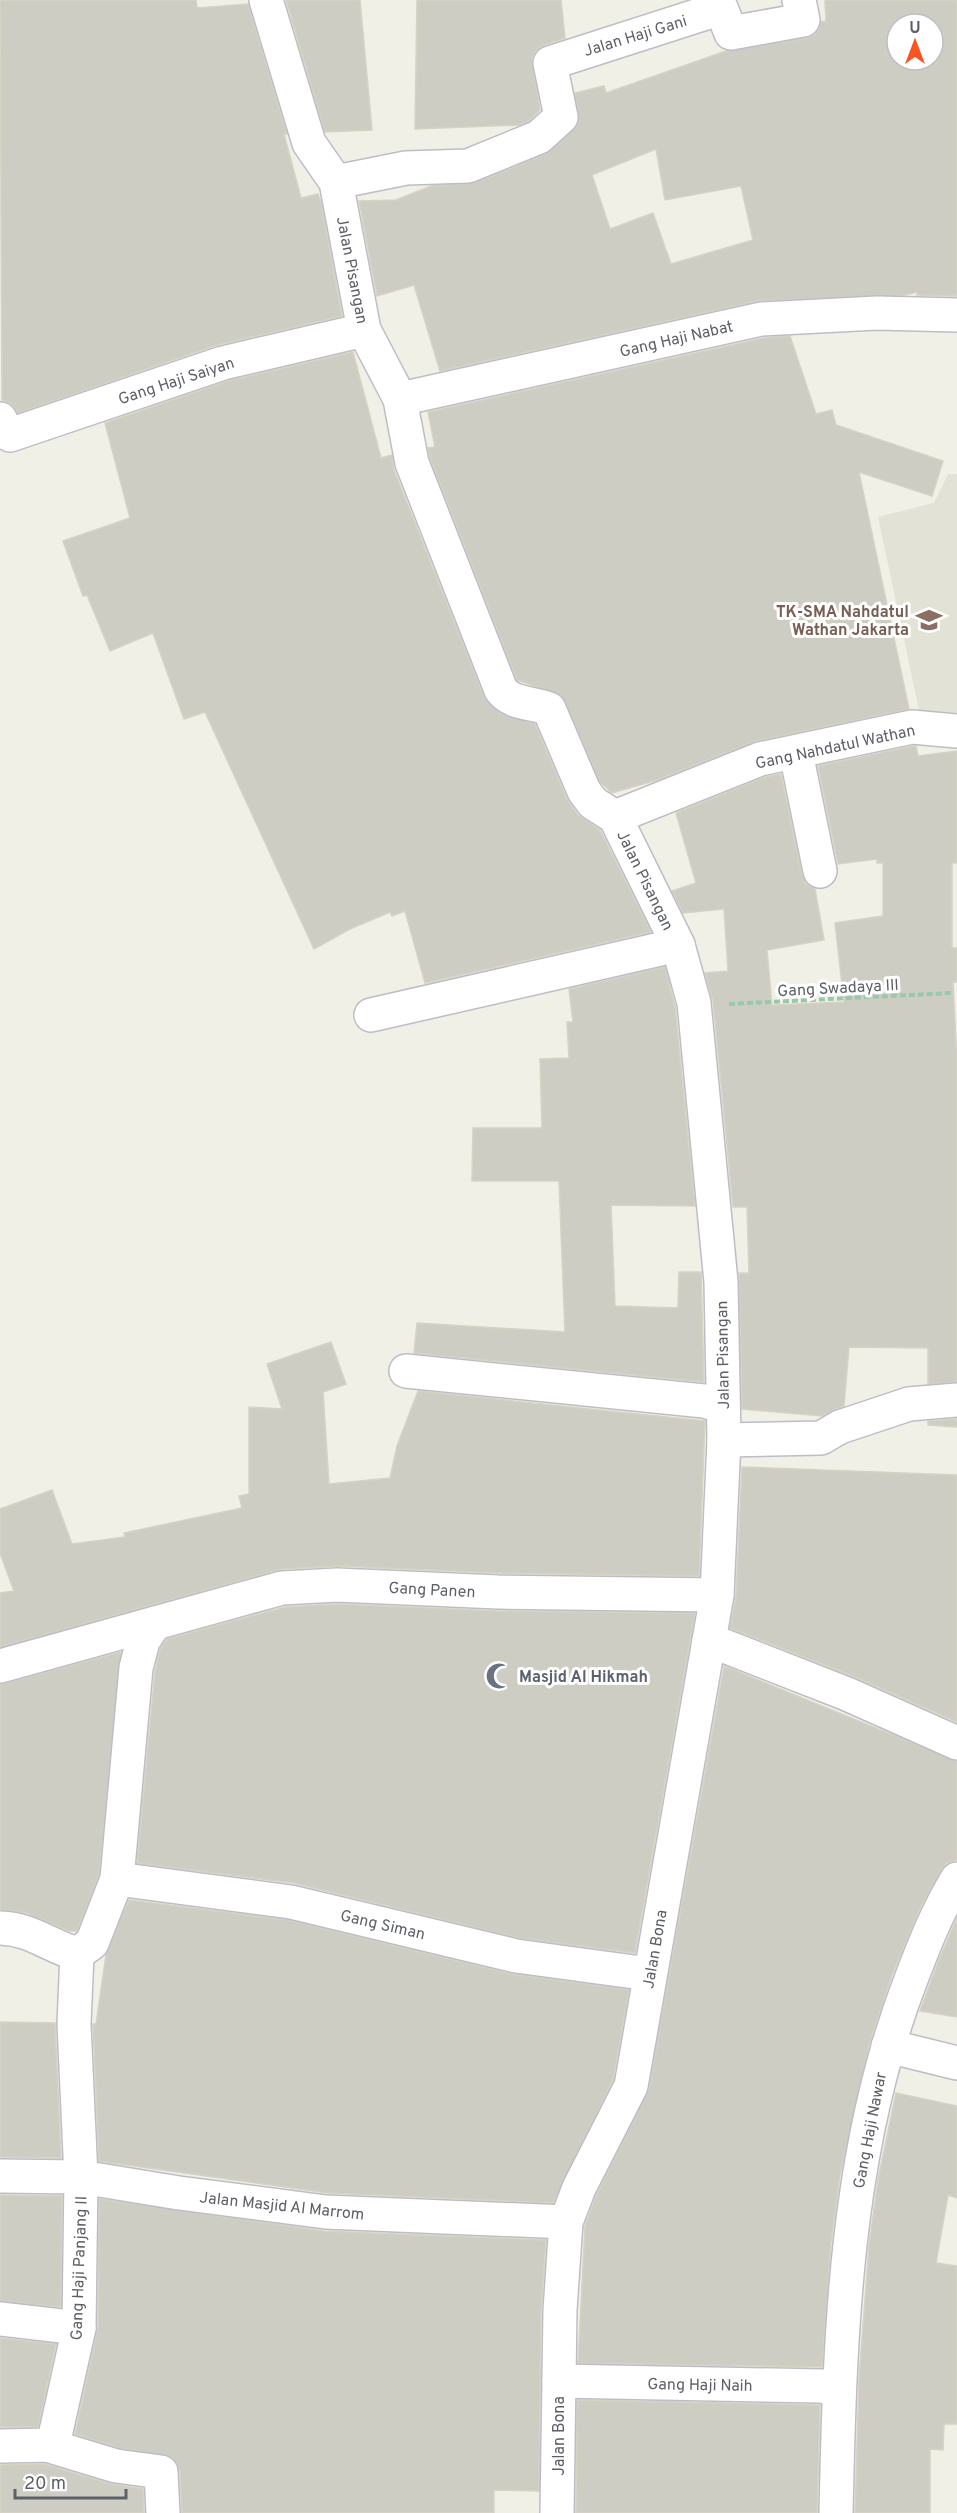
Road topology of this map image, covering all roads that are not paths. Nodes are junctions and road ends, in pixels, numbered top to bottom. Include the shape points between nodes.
1 (266, 0) edge
2 (799, 0) edge
3 (336, 182) junction
4 (957, 315) edge
5 (364, 330) junction
6 (400, 399) junction
7 (0, 419) edge
8 (957, 730) edge
9 (796, 753) junction
10 (615, 817) junction
11 (820, 871) dead end
12 (678, 945) junction
13 (371, 1016) dead end
14 (406, 1371) dead end
15 (957, 1400) edge
16 (723, 1406) junction
17 (724, 1440) junction
18 (717, 1596) junction
19 (153, 1626) junction
20 (709, 1640) junction
21 (0, 1666) edge
22 (957, 1743) edge
23 (117, 1879) junction
24 (957, 1879) edge
25 (0, 1928) edge
26 (77, 1954) junction
27 (649, 1974) junction
28 (888, 2046) junction
29 (957, 2062) edge
30 (0, 2176) edge
31 (81, 2177) junction
32 (566, 2222) junction
33 (0, 2319) edge
34 (79, 2328) junction
35 (559, 2380) junction
36 (838, 2395) junction
37 (0, 2446) edge
38 (50, 2446) junction
39 (163, 2513) edge
40 (557, 2513) edge
41 (836, 2513) edge

1 - 3 street, Jalan Pisangan via 309,143
2 - 3 street, Jalan Haji Gani via 803,21 731,33 721,8 550,63 561,117 539,137 468,166 406,168
3 - 5 street, Jalan Pisangan
4 - 6 street, Gang Haji Nabat via 877,313 761,319
5 - 6 street, Jalan Pisangan
5 - 7 street, Gang Haji Saiyan via 223,363 20,432 7,433
6 - 10 street, Jalan Pisangan via 412,463 501,690 507,698 549,710 584,791 593,803
8 - 9 street, Gang Nahdatul Wathan via 912,727
9 - 10 street, Gang Nahdatul Wathan via 760,759
9 - 11 street
10 - 12 street, Jalan Pisangan
12 - 13 street
12 - 16 street, Jalan Pisangan via 696,1009 721,1282
14 - 16 street
15 - 17 street via 909,1404 840,1427 821,1438
16 - 17 street, Jalan Pisangan
17 - 18 street, Jalan Pisangan
18 - 19 street, Gang Panen via 337,1585 282,1588
18 - 20 street, Jalan Pisangan
19 - 21 street, Gang Panen
19 - 23 street via 143,1641 136,1668
20 - 22 street via 847,1694
20 - 27 street, Jalan Bona
23 - 26 street via 92,1943
23 - 27 street, Gang Siman via 291,1902 516,1956
24 - 28 street, Gang Haji Nawar via 936,1912
25 - 26 street via 22,1929
26 - 31 street, Gang Haji Panjang II via 74,2024
27 - 32 street, Jalan Bona via 631,2086
28 - 29 street
28 - 36 street, Gang Haji Nawar via 852,2220
30 - 31 street, Jalan Masjid Al Marrom
31 - 32 street, Jalan Masjid Al Marrom via 326,2212
31 - 34 street, Gang Haji Panjang II
32 - 35 street, Jalan Bona
33 - 34 street
34 - 38 street, Gang Haji Panjang II via 58,2433
35 - 36 street, Gang Haji Naih via 821,2386
35 - 40 street, Jalan Bona
36 - 41 street, Gang Haji Nawar
37 - 38 street
38 - 39 street via 116,2466 161,2472

